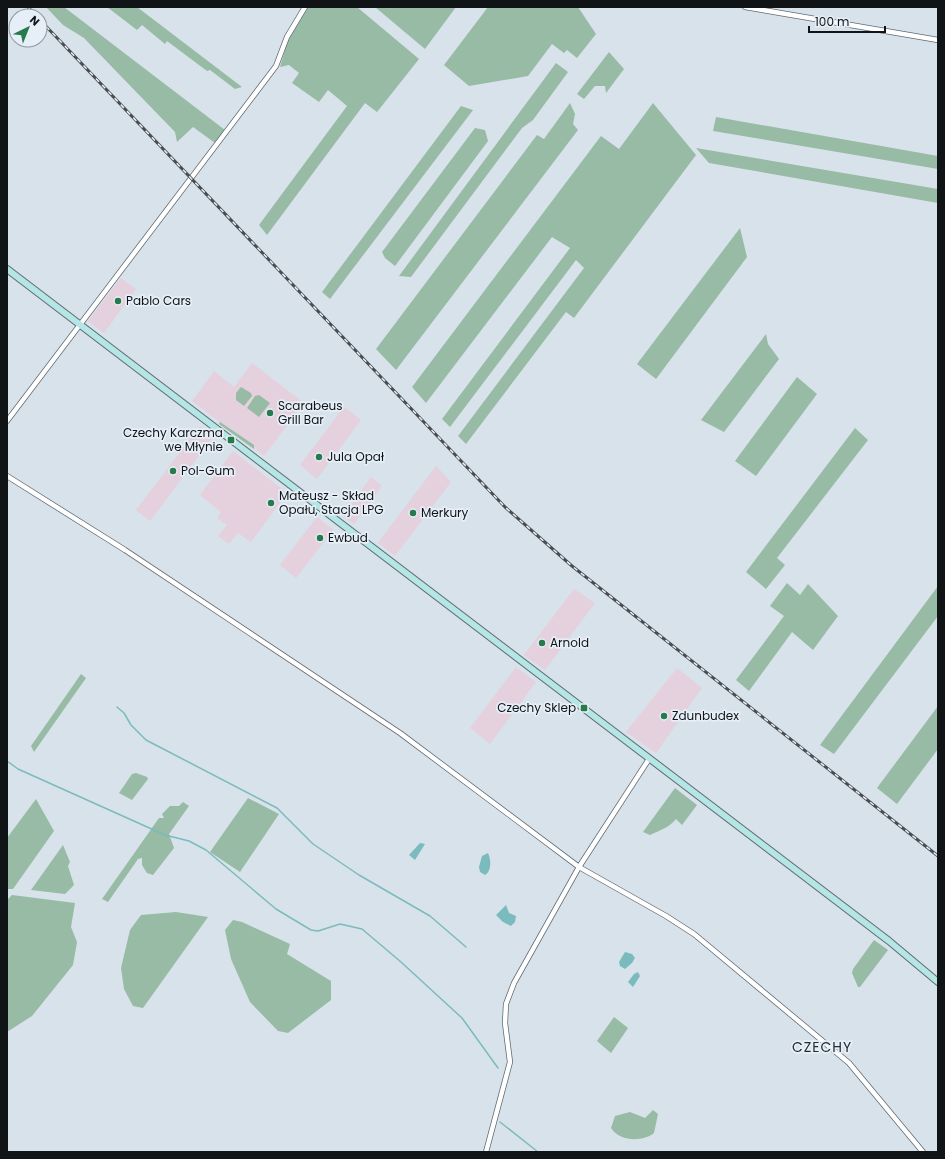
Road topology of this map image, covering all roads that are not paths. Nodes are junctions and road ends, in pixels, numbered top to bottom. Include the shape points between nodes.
1 (305, 7) edge
2 (745, 7) edge
3 (938, 40) edge
4 (7, 269) edge
5 (80, 325) junction
6 (7, 421) edge
7 (7, 476) edge
8 (649, 759) junction
9 (579, 867) junction
10 (938, 982) edge
11 (486, 1152) edge
12 (923, 1152) edge

1 - 5 street via 286,37 276,66
2 - 3 street
4 - 5 main road
5 - 6 street
5 - 8 main road
7 - 9 street via 125,550 400,733
8 - 9 street
8 - 10 main road via 889,941
9 - 11 street via 514,983 506,1004 505,1023 510,1062
9 - 12 street via 694,934 834,1049 868,1084

